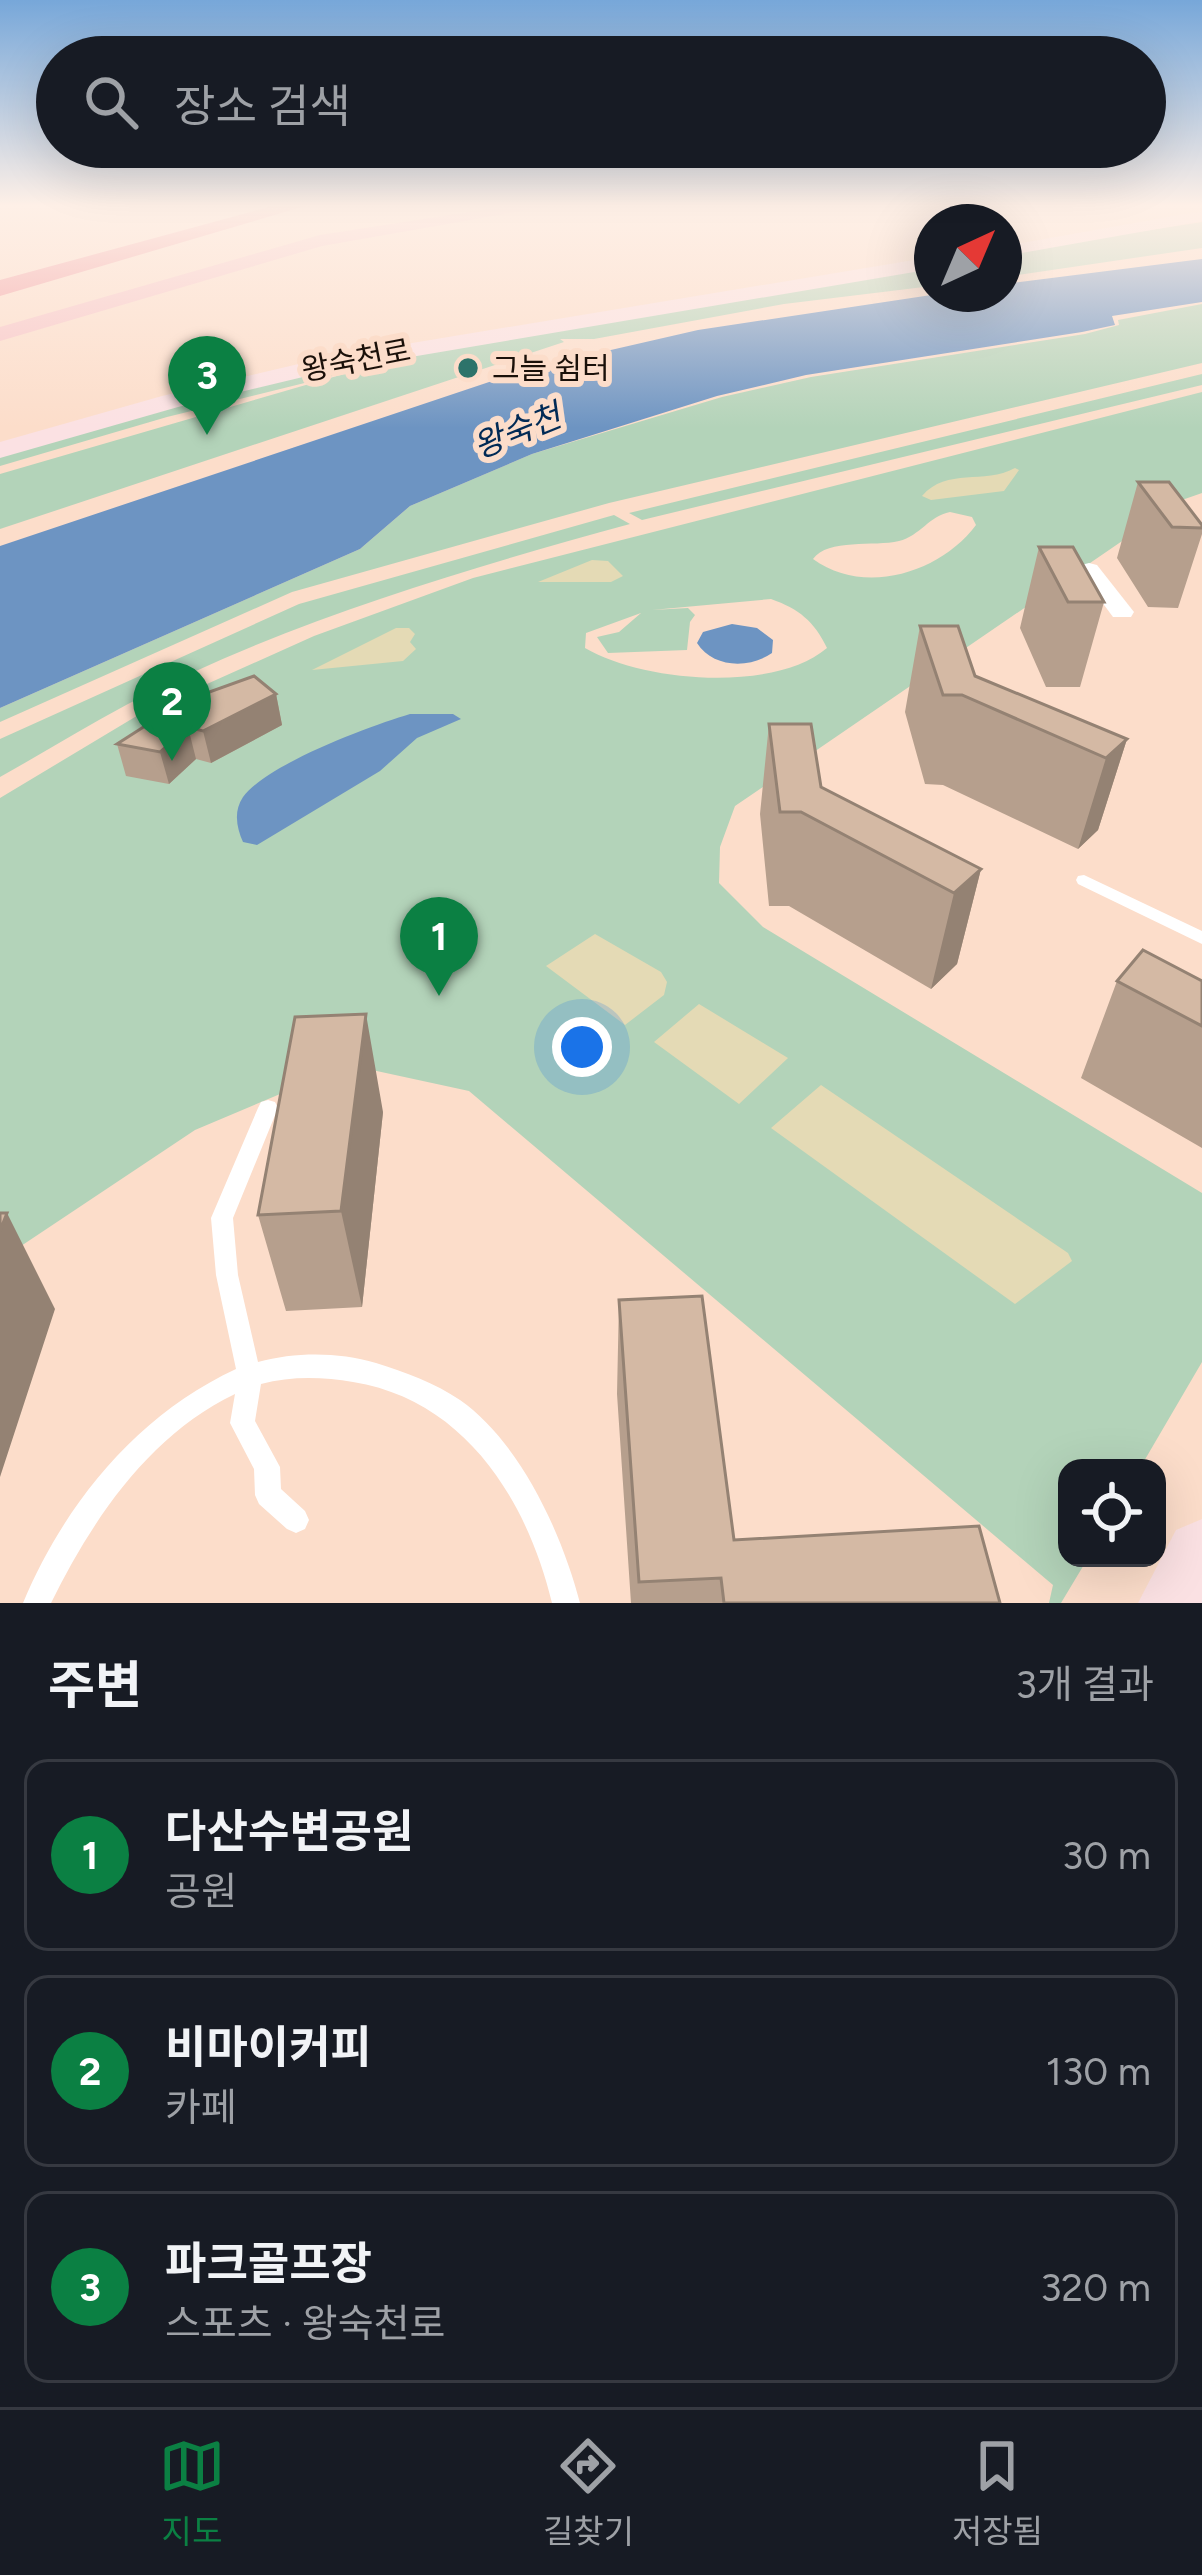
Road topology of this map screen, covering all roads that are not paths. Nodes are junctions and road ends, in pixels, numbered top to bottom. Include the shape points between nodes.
1 (34, 279) edge
2 (146, 279) edge
3 (185, 279) edge
4 (836, 279) edge
5 (0, 288) edge
6 (0, 322) edge
7 (0, 334) edge
8 (0, 450) edge
9 (1089, 570) edge
10 (1122, 613) dead end
11 (1084, 880) dead end
12 (1202, 938) edge
13 (268, 1108) dead end
14 (250, 1378) junction
15 (296, 1520) dead end
16 (1202, 1556) edge
17 (37, 1603) edge
18 (566, 1603) edge
19 (1176, 1603) edge

1 - 5 highway
2 - 6 main road
3 - 7 main road
4 - 8 street, 왕숙천로 via 368,356
9 - 10 street
11 - 12 lane
13 - 14 lane via 222,1218
14 - 15 lane via 242,1424 267,1466 268,1495
14 - 17 lane via 220,1388 134,1450 68,1537
14 - 18 lane via 293,1364 384,1376 453,1410 511,1474
16 - 19 street

